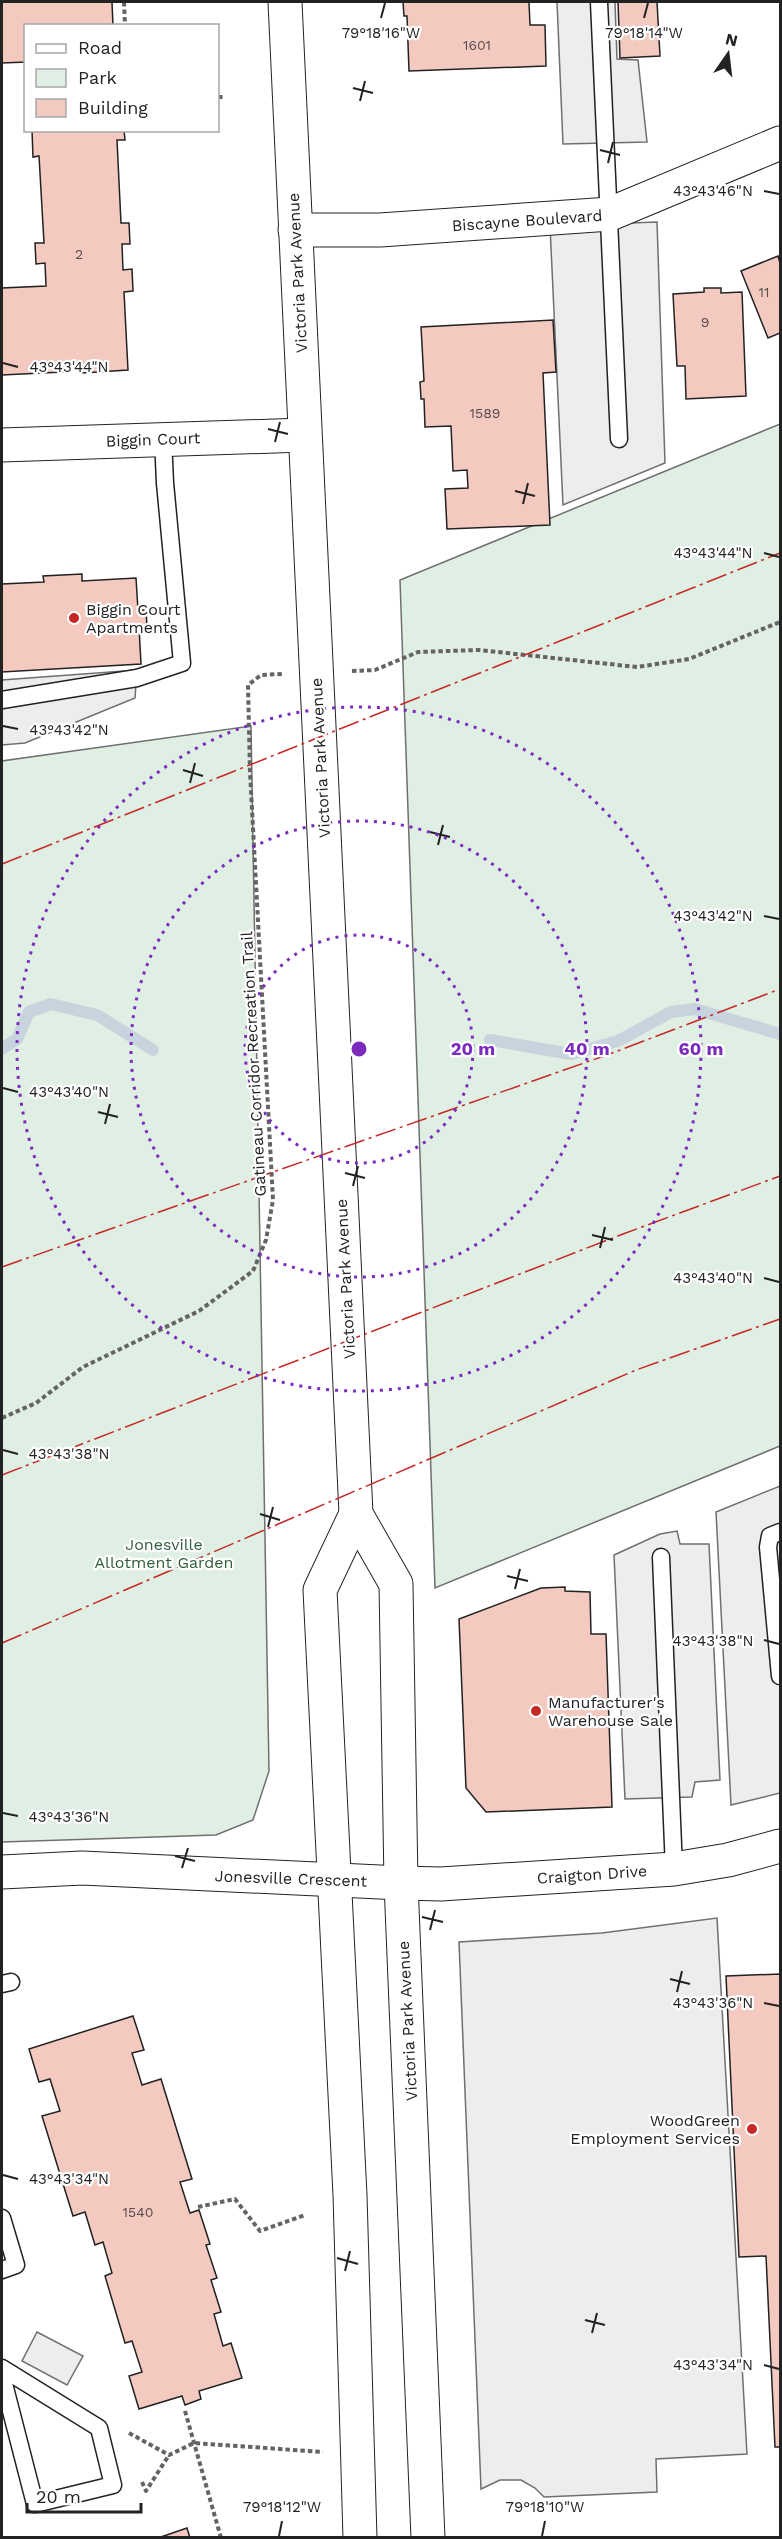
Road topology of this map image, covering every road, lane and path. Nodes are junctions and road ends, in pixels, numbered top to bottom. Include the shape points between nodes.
1 (124, 2) edge
2 (285, 2) edge
3 (599, 2) edge
4 (125, 24) edge
5 (780, 143) edge
6 (610, 214) junction
7 (295, 230) junction
8 (304, 435) junction
9 (163, 438) junction
10 (619, 439) dead end
11 (2, 445) edge
12 (780, 622) edge
13 (375, 670) dead end
14 (261, 675) dead end
15 (2, 700) edge
16 (2, 1418) edge
17 (356, 1514) junction
18 (780, 1532) edge
19 (661, 1557) dead end
20 (780, 1676) edge
21 (780, 1846) edge
22 (674, 1869) junction
23 (2, 1872) edge
24 (334, 1880) junction
25 (401, 1883) junction
26 (198, 2207) dead end
27 (304, 2215) dead end
28 (2, 2218) edge
29 (2, 2270) edge
30 (2, 2368) edge
31 (2, 2376) edge
32 (185, 2411) dead end
33 (125, 2431) dead end
34 (194, 2443) junction
35 (323, 2452) dead end
36 (221, 2538) edge
37 (360, 2538) edge
38 (428, 2538) edge

1 - 4 path
2 - 7 main road, Victoria Park Avenue
3 - 6 lane
5 - 6 main road, Biscayne Boulevard
6 - 7 main road, Biscayne Boulevard via 380,230
6 - 10 lane
7 - 8 main road, Victoria Park Avenue
8 - 9 main road, Biggin Court
8 - 17 main road, Victoria Park Avenue
9 - 11 main road, Biggin Court
9 - 15 lane via 182,663 137,678
12 - 13 path via 689,659 637,667 479,650 418,652
14 - 16 path, Gatineau Corridor Recreation Trail via 248,685 273,1200 266,1240 253,1272 199,1311 83,1367 36,1403
17 - 24 main road, Victoria Park Avenue via 320,1590
17 - 25 main road, Victoria Park Avenue via 396,1584
18 - 20 lane via 770,1536 768,1547
19 - 22 lane
21 - 22 main road, Craigton Drive
22 - 25 main road, Craigton Drive via 441,1884
23 - 24 main road, Jonesville Crescent via 82,1868
24 - 25 main road, Jonesville Crescent
24 - 37 main road, Victoria Park Avenue via 349,2183
25 - 38 main road, Victoria Park Avenue
26 - 27 path via 235,2199 260,2231
28 - 29 lane via 16,2265
30 - 31 lane via 99,2428 113,2485 35,2504
32 - 34 path
33 - 34 path via 169,2455
34 - 35 path
34 - 36 path

